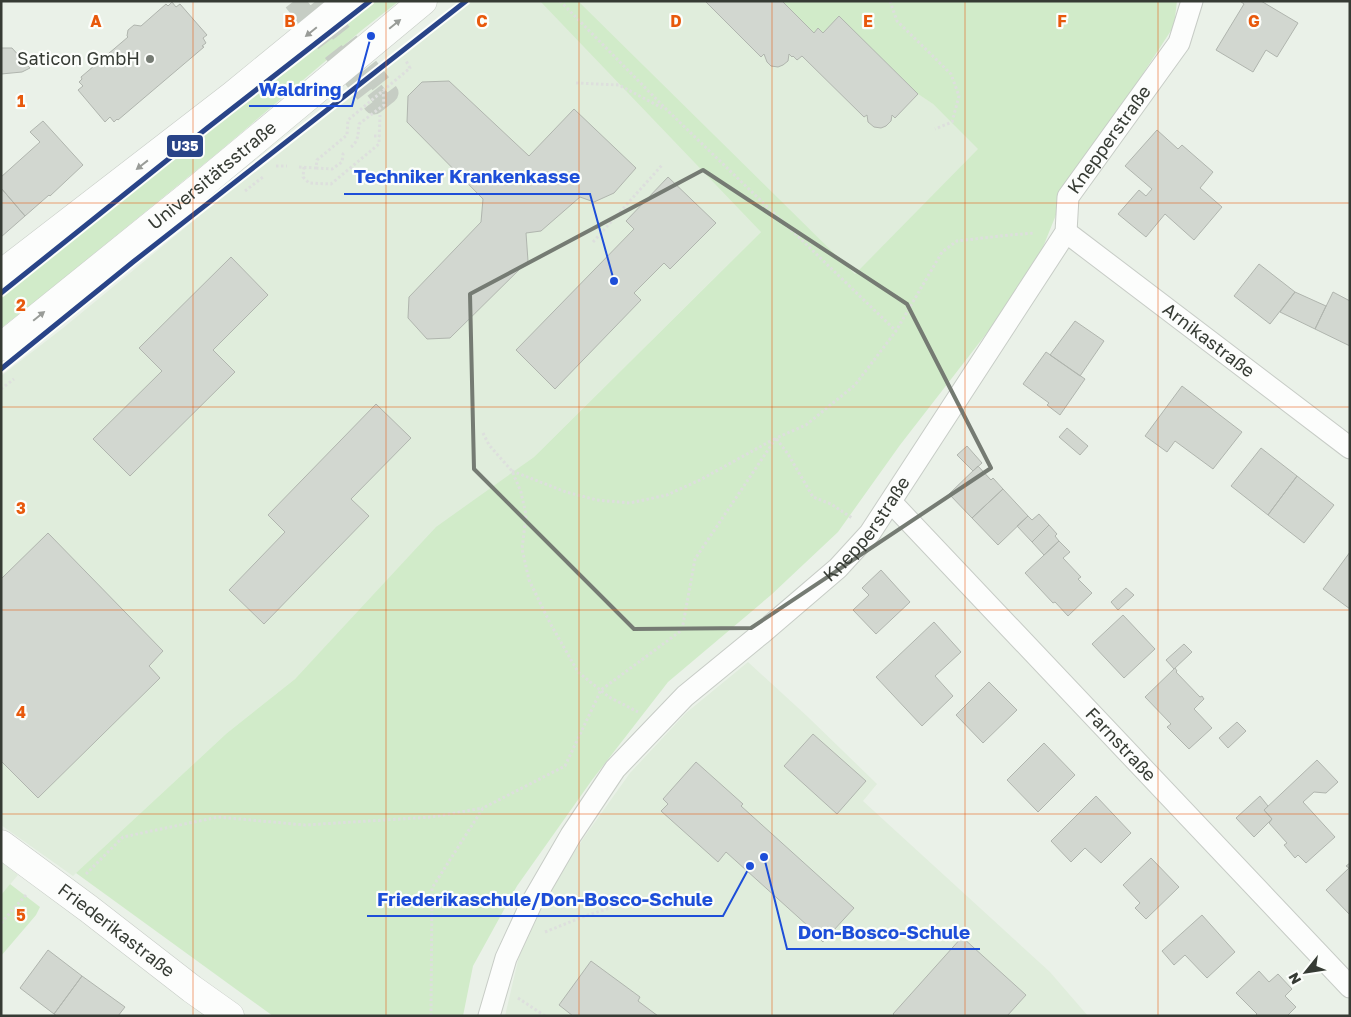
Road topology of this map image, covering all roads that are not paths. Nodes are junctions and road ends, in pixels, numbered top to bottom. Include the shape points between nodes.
1 (348, 1) edge
2 (423, 1) edge
3 (1192, 1) edge
4 (1066, 232) junction
5 (1, 274) edge
6 (1, 347) edge
7 (1350, 448) edge
8 (891, 502) junction
9 (1, 844) edge
10 (1350, 987) edge
11 (230, 1016) edge
12 (489, 1016) edge

1 -> 5 main road via 233,95
6 -> 2 main road, Universitätsstraße
3 - 4 street, Knepperstraße via 1179,43 1068,197
4 - 7 street, Arnikastraße
4 - 8 street, Knepperstraße
8 - 10 street, Farnstraße
8 - 12 street, Knepperstraße via 870,533 838,568 685,696 615,769 531,904 506,958
9 - 11 main road, Friederikastraße

